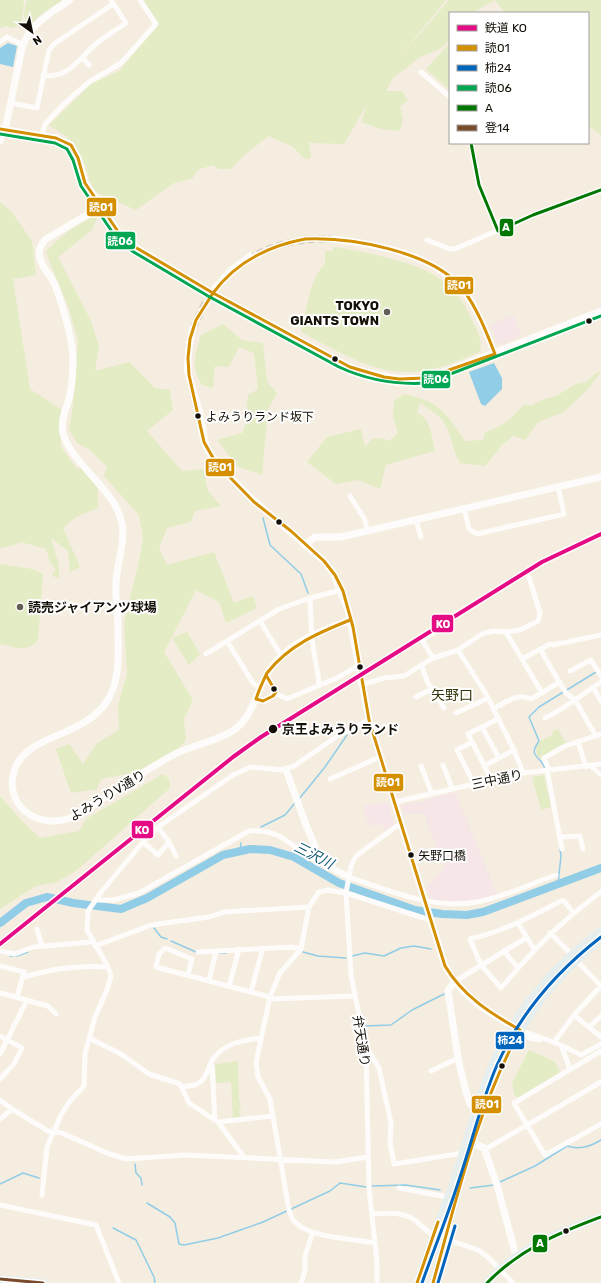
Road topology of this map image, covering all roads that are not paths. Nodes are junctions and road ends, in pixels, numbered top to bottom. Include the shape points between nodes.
1 (70, 0) edge
2 (140, 0) edge
3 (112, 2) edge
4 (0, 42) edge
5 (23, 45) junction
6 (83, 58) junction
7 (89, 65) dead end
8 (421, 72) dead end
9 (43, 75) junction
10 (449, 96) edge
11 (11, 103) junction
12 (3, 129) edge
13 (42, 135) junction
14 (0, 141) edge
15 (471, 144) edge
16 (601, 190) edge
17 (102, 206) junction
18 (498, 231) junction
19 (333, 239) tunnel mouth
20 (427, 240) dead end
21 (250, 255) dead end
22 (210, 292) junction
23 (601, 311) edge
24 (193, 328) tunnel mouth
25 (494, 354) junction
26 (601, 477) edge
27 (558, 487) junction
28 (350, 496) dead end
29 (464, 508) junction
30 (416, 520) junction
31 (367, 531) junction
32 (421, 537) dead end
33 (305, 545) junction
34 (529, 577) dead end
35 (341, 590) junction
36 (310, 598) junction
37 (350, 620) junction
38 (260, 621) junction
39 (450, 623) dead end
40 (506, 632) junction
41 (312, 635) junction
42 (601, 635) edge
43 (227, 640) junction
44 (540, 649) junction
45 (458, 650) junction
46 (206, 654) dead end
47 (281, 655) junction
48 (433, 658) junction
49 (522, 659) junction
50 (421, 665) junction
51 (358, 666) junction
52 (570, 671) dead end
53 (266, 675) junction
54 (601, 676) edge
55 (560, 682) junction
56 (601, 682) edge
57 (318, 685) junction
58 (361, 685) junction
59 (593, 687) junction
60 (260, 688) junction
61 (432, 689) junction
62 (275, 693) junction
63 (542, 693) junction
64 (416, 697) dead end
65 (488, 698) junction
66 (256, 699) junction
67 (575, 700) junction
68 (601, 701) edge
69 (444, 708) dead end
70 (494, 709) junction
71 (456, 713) dead end
72 (498, 718) junction
73 (545, 718) dead end
74 (369, 720) junction
75 (482, 727) junction
76 (598, 735) edge
77 (472, 742) junction
78 (578, 742) junction
79 (514, 750) junction
80 (380, 756) junction
81 (499, 758) junction
82 (601, 764) edge
83 (443, 765) dead end
84 (421, 766) dead end
85 (484, 766) junction
86 (589, 766) junction
87 (286, 770) junction
88 (546, 770) junction
89 (522, 773) junction
90 (601, 775) edge
91 (330, 779) dead end
92 (491, 780) junction
93 (474, 784) junction
94 (452, 788) junction
95 (432, 794) junction
96 (395, 802) junction
97 (401, 823) junction
98 (158, 827) junction
99 (561, 837) junction
100 (143, 842) junction
101 (169, 842) junction
102 (562, 849) dead end
103 (583, 849) dead end
104 (176, 856) dead end
105 (322, 863) junction
106 (556, 875) dead end
107 (349, 877) junction
108 (346, 892) junction
109 (601, 892) edge
110 (95, 901) junction
111 (425, 903) junction
112 (309, 907) junction
113 (573, 912) junction
114 (430, 919) junction
115 (518, 922) junction
116 (37, 929) dead end
117 (601, 931) edge
118 (550, 933) junction
119 (526, 938) junction
120 (601, 940) edge
121 (94, 944) junction
122 (42, 946) junction
123 (263, 948) junction
124 (301, 949) junction
125 (534, 949) junction
126 (239, 950) junction
127 (0, 951) edge
128 (504, 951) junction
129 (198, 952) dead end
130 (216, 952) junction
131 (574, 958) junction
132 (481, 965) junction
133 (0, 966) edge
134 (108, 967) junction
135 (518, 968) junction
136 (188, 975) junction
137 (24, 977) junction
138 (209, 980) junction
139 (454, 982) junction
140 (229, 986) junction
141 (601, 986) edge
142 (251, 991) junction
143 (0, 993) edge
144 (354, 996) junction
145 (17, 998) junction
146 (270, 998) junction
147 (27, 1000) junction
148 (56, 1014) dead end
149 (574, 1015) junction
150 (601, 1016) edge
151 (589, 1027) junction
152 (517, 1028) junction
153 (0, 1036) edge
154 (601, 1037) edge
155 (89, 1038) junction
156 (261, 1038) junction
157 (7, 1040) junction
158 (555, 1041) junction
159 (601, 1044) edge
160 (561, 1045) junction
161 (601, 1051) edge
162 (0, 1054) edge
163 (366, 1054) junction
164 (458, 1058) junction
165 (212, 1066) junction
166 (570, 1069) junction
167 (432, 1071) dead end
168 (0, 1079) edge
169 (601, 1082) edge
170 (182, 1087) junction
171 (0, 1100) edge
172 (477, 1107) junction
173 (12, 1109) junction
174 (273, 1116) junction
175 (0, 1119) edge
176 (216, 1121) junction
177 (527, 1124) junction
178 (601, 1124) edge
179 (55, 1132) junction
180 (470, 1141) junction
181 (484, 1150) junction
182 (463, 1153) junction
183 (244, 1157) junction
184 (368, 1157) junction
185 (280, 1158) junction
186 (399, 1188) dead end
187 (42, 1195) dead end
188 (448, 1197) junction
189 (0, 1205) edge
190 (372, 1214) junction
191 (601, 1217) edge
192 (450, 1223) junction
193 (313, 1232) junction
194 (433, 1235) junction
195 (445, 1242) junction
196 (375, 1243) junction
197 (516, 1256) junction
198 (424, 1260) junction
199 (500, 1270) junction
200 (0, 1279) edge
201 (43, 1283) edge
202 (119, 1283) edge
203 (301, 1283) edge
204 (377, 1283) edge
205 (417, 1283) edge
206 (433, 1283) edge
207 (487, 1283) edge
208 (513, 1283) edge

1 - 5 main road via 44,17
2 - 13 street via 156,24 121,63 89,82 64,104 45,124
3 - 6 street via 126,23 96,44
3 - 9 street via 54,44 48,54
4 - 5 street via 7,38
5 - 11 main road
6 - 7 street
6 - 9 street via 52,77
8 - 10 street
9 - 11 street via 36,108
11 - 12 main road
12 - 13 main road
12 - 14 main road
13 - 17 main road via 71,145 78,158 85,183
15 - 18 street via 479,186
16 - 18 street
17 - 22 main road via 112,225 135,247
17 - 66 main road, よみうりV通り via 46,239 39,252 41,262 60,300 72,341 71,389 62,423 64,438 110,497 122,527 123,547 116,585 118,672 111,694 95,716 79,727 34,746 21,757 13,775 14,795 23,810 36,819 52,822 67,819 173,755 235,729 248,715
18 - 20 street via 453,250
19 - 25 main road via 402,253 445,273 458,284 473,304
21 - 22 street via 231,269
22 - 25 main road via 350,367 384,377 426,378
23 - 25 main road
24 - 33 main road via 188,347 187,369 200,414 206,448 218,465 252,499
26 - 27 main road
27 - 29 main road
27 - 29 street via 564,514 477,534 470,529
28 - 31 street via 363,516
29 - 30 main road
30 - 31 main road
30 - 32 street
31 - 33 main road via 340,537 315,537
33 - 35 main road via 328,565
34 - 40 street via 540,617 538,621 520,630
35 - 36 street
35 - 37 main road
36 - 38 street via 279,609
36 - 41 street
37 - 41 main road, よみうりV通り
37 - 51 main road
38 - 43 street
38 - 47 street
39 - 48 street via 422,640
40 - 45 street via 493,631 482,634
40 - 49 street
41 - 47 main road, よみうりV通り
41 - 57 street
42 - 44 street via 550,644
43 - 46 street
43 - 60 street via 253,683
44 - 49 street
44 - 55 street
45 - 48 street
45 - 65 street
47 - 53 main road, よみうりV通り
48 - 50 street
49 - 63 street
50 - 58 street via 400,678 384,678
50 - 61 street
51 - 57 street
51 - 58 main road
52 - 54 street via 591,660
53 - 60 main road, よみうりV通り
53 - 62 street via 276,689
55 - 63 street
55 - 67 street via 566,693
56 - 59 street
57 - 62 street via 287,699
58 - 74 main road
59 - 67 street
59 - 68 street
60 - 66 main road, よみうりV通り
61 - 64 street
61 - 69 street
62 - 66 street via 265,701
63 - 70 street via 530,699 514,698
65 - 70 street
65 - 71 street
67 - 73 street
67 - 76 street
70 - 72 street
72 - 75 street
72 - 79 street
74 - 80 main road
74 - 87 street
75 - 77 street via 468,734
75 - 81 street
76 - 78 street
77 - 85 street
77 - 93 street via 457,750
78 - 86 street
78 - 88 street via 544,758
79 - 81 street
79 - 89 street
80 - 91 street
80 - 96 main road
81 - 85 street
82 - 86 street, 三中通り
83 - 94 street
84 - 95 street
85 - 92 street
86 - 88 street, 三中通り
86 - 90 street
87 - 98 street via 259,767 242,770
87 - 105 main road
88 - 89 street, 三中通り
88 - 99 street
89 - 92 street, 三中通り
92 - 93 street, 三中通り
93 - 94 street, 三中通り
94 - 95 street, 三中通り
95 - 96 street, 三中通り
96 - 97 main road
97 - 107 street, 弁天通り via 356,856
97 - 111 main road
98 - 100 street
98 - 101 street
99 - 102 street
99 - 103 street via 580,836
100 - 101 street via 158,855
100 - 110 street
101 - 104 street
105 - 107 main road
105 - 110 street via 278,834 260,830 249,831 138,893 114,900
106 - 111 street via 479,902
107 - 108 street, 弁天通り
107 - 111 street
108 - 112 street via 323,890
108 - 114 street
108 - 144 street, 弁天通り
109 - 113 street
110 - 121 street via 88,911 87,930
111 - 114 main road
112 - 121 street via 224,912 209,917 151,925
112 - 124 street
113 - 115 street via 564,901 561,901
113 - 118 street
114 - 139 main road via 445,966
115 - 119 street
115 - 132 street via 470,939
116 - 122 street
117 - 131 main road
118 - 125 street
118 - 131 street
119 - 125 street
119 - 128 street
120 - 131 main road
121 - 122 street
121 - 134 street
122 - 127 street via 15,954
123 - 124 street
123 - 126 street
123 - 142 street
124 - 146 street via 280,973
125 - 135 street
126 - 130 street
126 - 140 street
128 - 132 street
128 - 135 street
129 - 130 street
130 - 138 street
131 - 141 street
131 - 152 main road
132 - 135 street via 501,988
132 - 139 street
133 - 137 street via 24,972
134 - 137 street via 45,971
134 - 155 street via 110,980
136 - 136 street via 192,959 165,948 159,954 156,966
136 - 138 street
137 - 145 street
138 - 140 street
139 - 152 main road via 474,1002
139 - 164 main road via 448,991
140 - 142 street
141 - 149 street
142 - 146 street
143 - 145 street
144 - 146 street
144 - 163 street, 弁天通り
145 - 147 street
146 - 156 street
147 - 148 street via 48,1006
147 - 157 street
149 - 151 street
149 - 158 street
150 - 151 street
151 - 154 street
152 - 158 street via 529,1038
152 - 172 main road via 494,1062
152 - 180 main road
153 - 157 street
155 - 170 street via 121,1054 149,1074 180,1084
155 - 179 street via 85,1054 84,1086 61,1115
156 - 165 street via 243,1040 225,1048 214,1058
156 - 174 street via 256,1069 270,1099
157 - 162 street
157 - 168 street via 22,1048 14,1064
158 - 160 street
159 - 160 street via 581,1055
160 - 166 street
161 - 166 street
163 - 182 street via 370,1053 379,1068 391,1123 390,1143 394,1164
163 - 184 street, 弁天通り
164 - 167 street
164 - 172 main road via 469,1101 472,1106
165 - 170 street via 198,1084
165 - 176 street
166 - 177 street via 514,1102
169 - 177 street
170 - 176 street via 189,1103
171 - 173 street
172 - 180 main road
173 - 175 street
173 - 179 street
174 - 176 street
174 - 185 street
176 - 183 street
177 - 178 street via 545,1155
177 - 181 street
179 - 183 street via 126,1159 167,1156 232,1159
179 - 187 street via 47,1147
180 - 181 main road via 481,1145
180 - 182 main road
180 - 192 main road
181 - 197 main road via 499,1189
182 - 188 main road
183 - 185 street
184 - 185 street via 335,1162
184 - 190 street, 弁天通り
185 - 193 street via 289,1211 295,1223
186 - 188 street
188 - 194 main road
189 - 202 street via 96,1225
190 - 194 street via 401,1214 414,1220
190 - 196 street, 弁天通り
191 - 197 main road via 548,1237
192 - 194 main road via 449,1218 444,1217
192 - 195 main road
193 - 196 street
193 - 203 street via 305,1256 305,1271
194 - 198 main road
195 - 198 main road via 434,1268 427,1268
195 - 199 street via 478,1250
195 - 206 main road
196 - 204 street, 弁天通り
197 - 199 main road
198 - 205 main road
199 - 207 main road
199 - 208 street
200 - 201 main road

